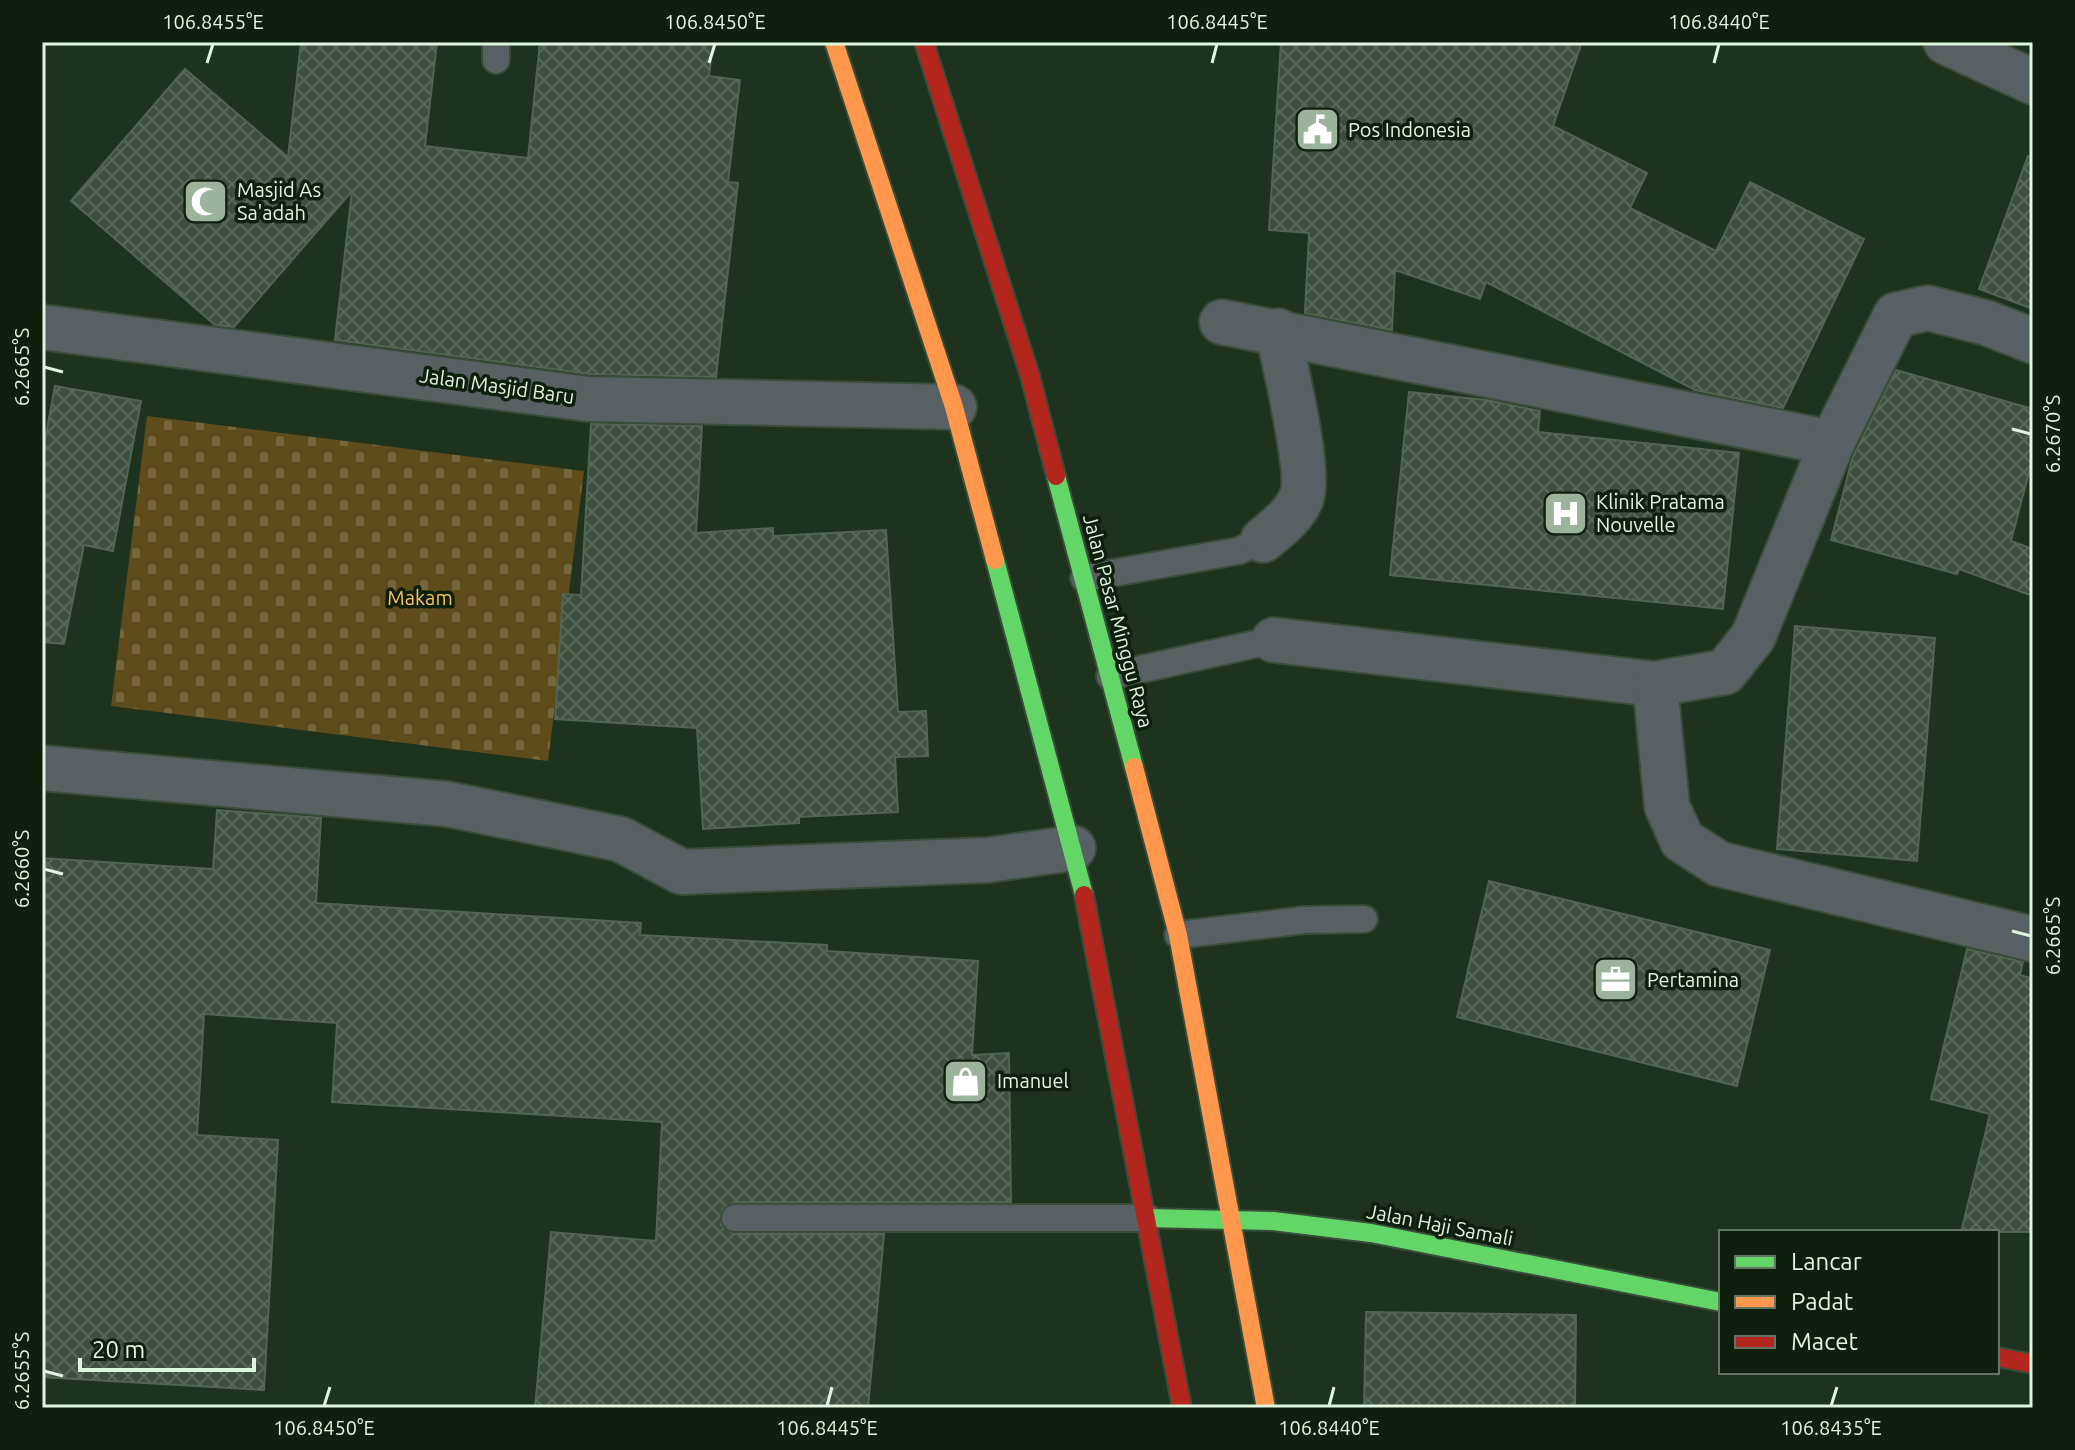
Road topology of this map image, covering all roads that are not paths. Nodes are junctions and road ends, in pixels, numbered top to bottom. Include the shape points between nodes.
1 (834, 42) edge
2 (924, 42) edge
3 (1946, 42) edge
4 (2033, 82) edge
5 (1222, 322) dead end
6 (42, 327) edge
7 (1278, 331) junction
8 (2033, 341) edge
9 (954, 407) junction
10 (1832, 443) junction
11 (1251, 546) joint
12 (1084, 578) junction
13 (1262, 643) joint
14 (1110, 676) junction
15 (1655, 684) junction
16 (42, 768) edge
17 (1073, 848) junction
18 (1364, 919) dead end
19 (1178, 935) junction
20 (2033, 939) edge
21 (735, 1218) dead end
22 (1148, 1218) junction
23 (1233, 1221) junction
24 (1719, 1302) edge
25 (1999, 1357) edge
26 (2033, 1364) edge
27 (1182, 1408) edge
28 (1266, 1408) edge

1 - 9 main road
2 - 12 main road, Jalan Pasar Minggu Raya via 1030,376
3 - 4 street
5 - 7 street
6 - 9 street, Jalan Masjid Baru via 588,399
7 - 10 street
7 - 11 street via 1303,472 1302,496 1291,515
8 - 10 street via 1928,308 1896,315
9 - 17 main road
10 - 15 street via 1753,637 1725,672
11 - 12 lane
12 - 14 main road, Jalan Pasar Minggu Raya
13 - 14 lane
13 - 15 street
14 - 19 main road, Jalan Pasar Minggu Raya
15 - 20 street via 1667,806 1682,840 1719,864
16 - 17 street via 447,804 620,839 682,872 988,860
17 - 22 main road
18 - 19 lane via 1305,920
19 - 23 main road, Jalan Pasar Minggu Raya
21 - 22 lane
22 - 23 main road, Jalan Haji Samali
22 - 27 main road
23 - 24 main road, Jalan Haji Samali via 1371,1233
23 - 28 main road, Jalan Pasar Minggu Raya
25 - 26 main road

